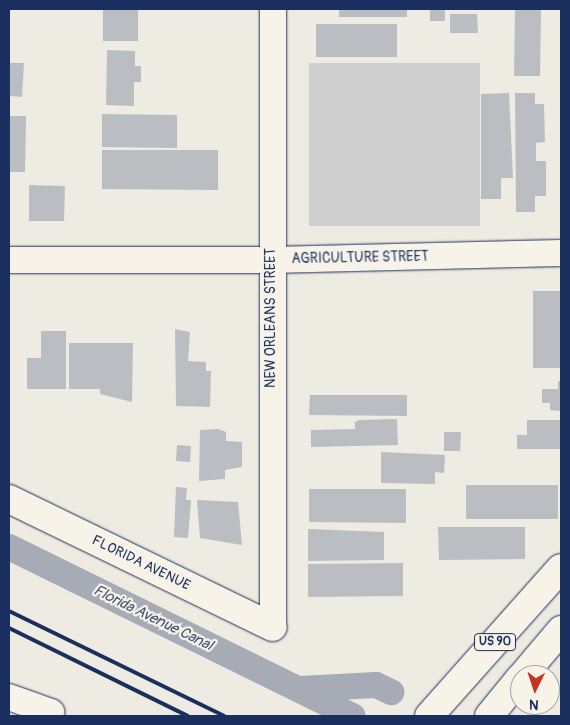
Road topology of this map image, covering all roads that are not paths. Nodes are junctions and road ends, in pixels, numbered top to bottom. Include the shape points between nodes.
1 (273, 9) edge
2 (561, 253) edge
3 (9, 260) edge
4 (271, 260) junction
5 (9, 499) edge
6 (561, 568) edge
7 (273, 627) joint
8 (561, 630) edge
9 (531, 665) edge
10 (510, 690) edge
11 (9, 697) edge
12 (51, 712) dead end
13 (429, 716) edge
14 (489, 716) edge

1 - 4 street, NEW ORLEANS STREET
2 - 4 street, AGRICULTURE STREET
3 - 4 street, AGRICULTURE STREET
4 - 7 street, NEW ORLEANS STREET
5 - 7 main road, FLORIDA AVENUE
6 - 13 main road, US 90
8 - 9 main road, US 90
10 - 14 main road
11 - 12 street

